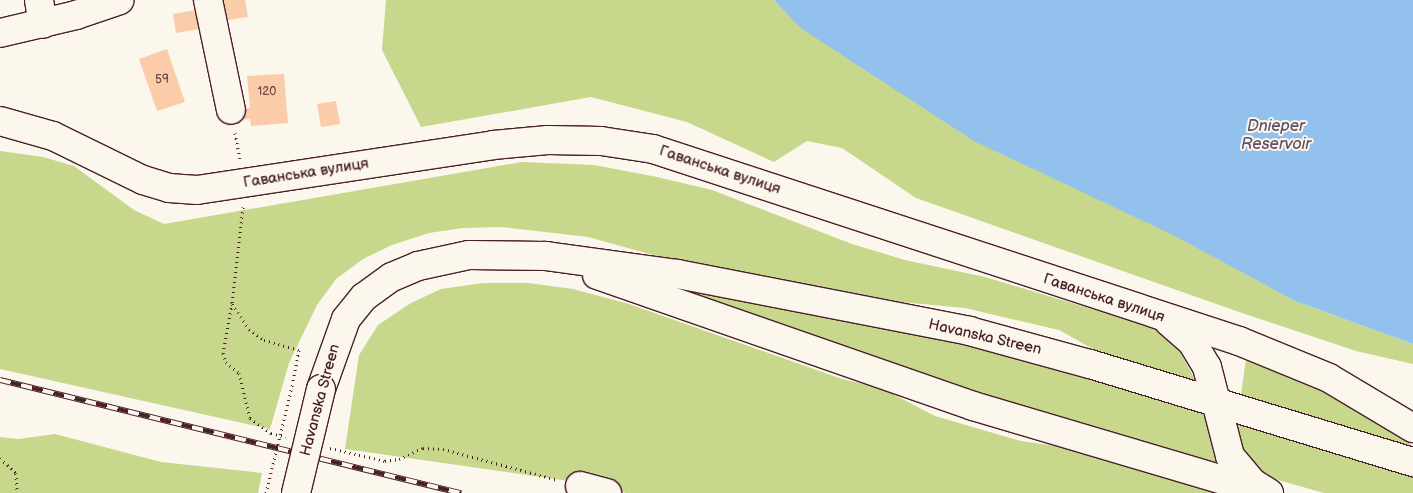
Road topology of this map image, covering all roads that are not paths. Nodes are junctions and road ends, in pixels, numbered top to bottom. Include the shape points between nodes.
1 (120, 0) edge
2 (208, 0) edge
3 (41, 12) edge
4 (0, 33) edge
5 (231, 110) road end
6 (0, 121) edge
7 (546, 256) junction
8 (1164, 318) junction
9 (1218, 402) junction
10 (1413, 428) edge
11 (1413, 462) edge
12 (580, 486) road end
13 (296, 493) edge
14 (607, 493) edge
15 (1268, 493) edge

1 - 3 street
2 - 5 street
3 - 4 street
6 - 8 street, Гаванська вулиця via 53,136 143,180 169,188 197,190 484,146 539,141 601,141 654,148
7 - 9 street, Havanska Streen via 677,274 969,331
7 - 13 street, Havanska Streen, bridge via 469,255 426,264 392,277 364,297 346,319 321,389
7 - 15 street, Havanska Streen via 973,406
8 - 9 street via 1180,330 1201,354
8 - 10 street, Гаванська вулиця via 1238,341 1330,378
9 - 11 street, Havanska Streen
9 - 15 street via 1230,456 1253,483
12 - 14 street

